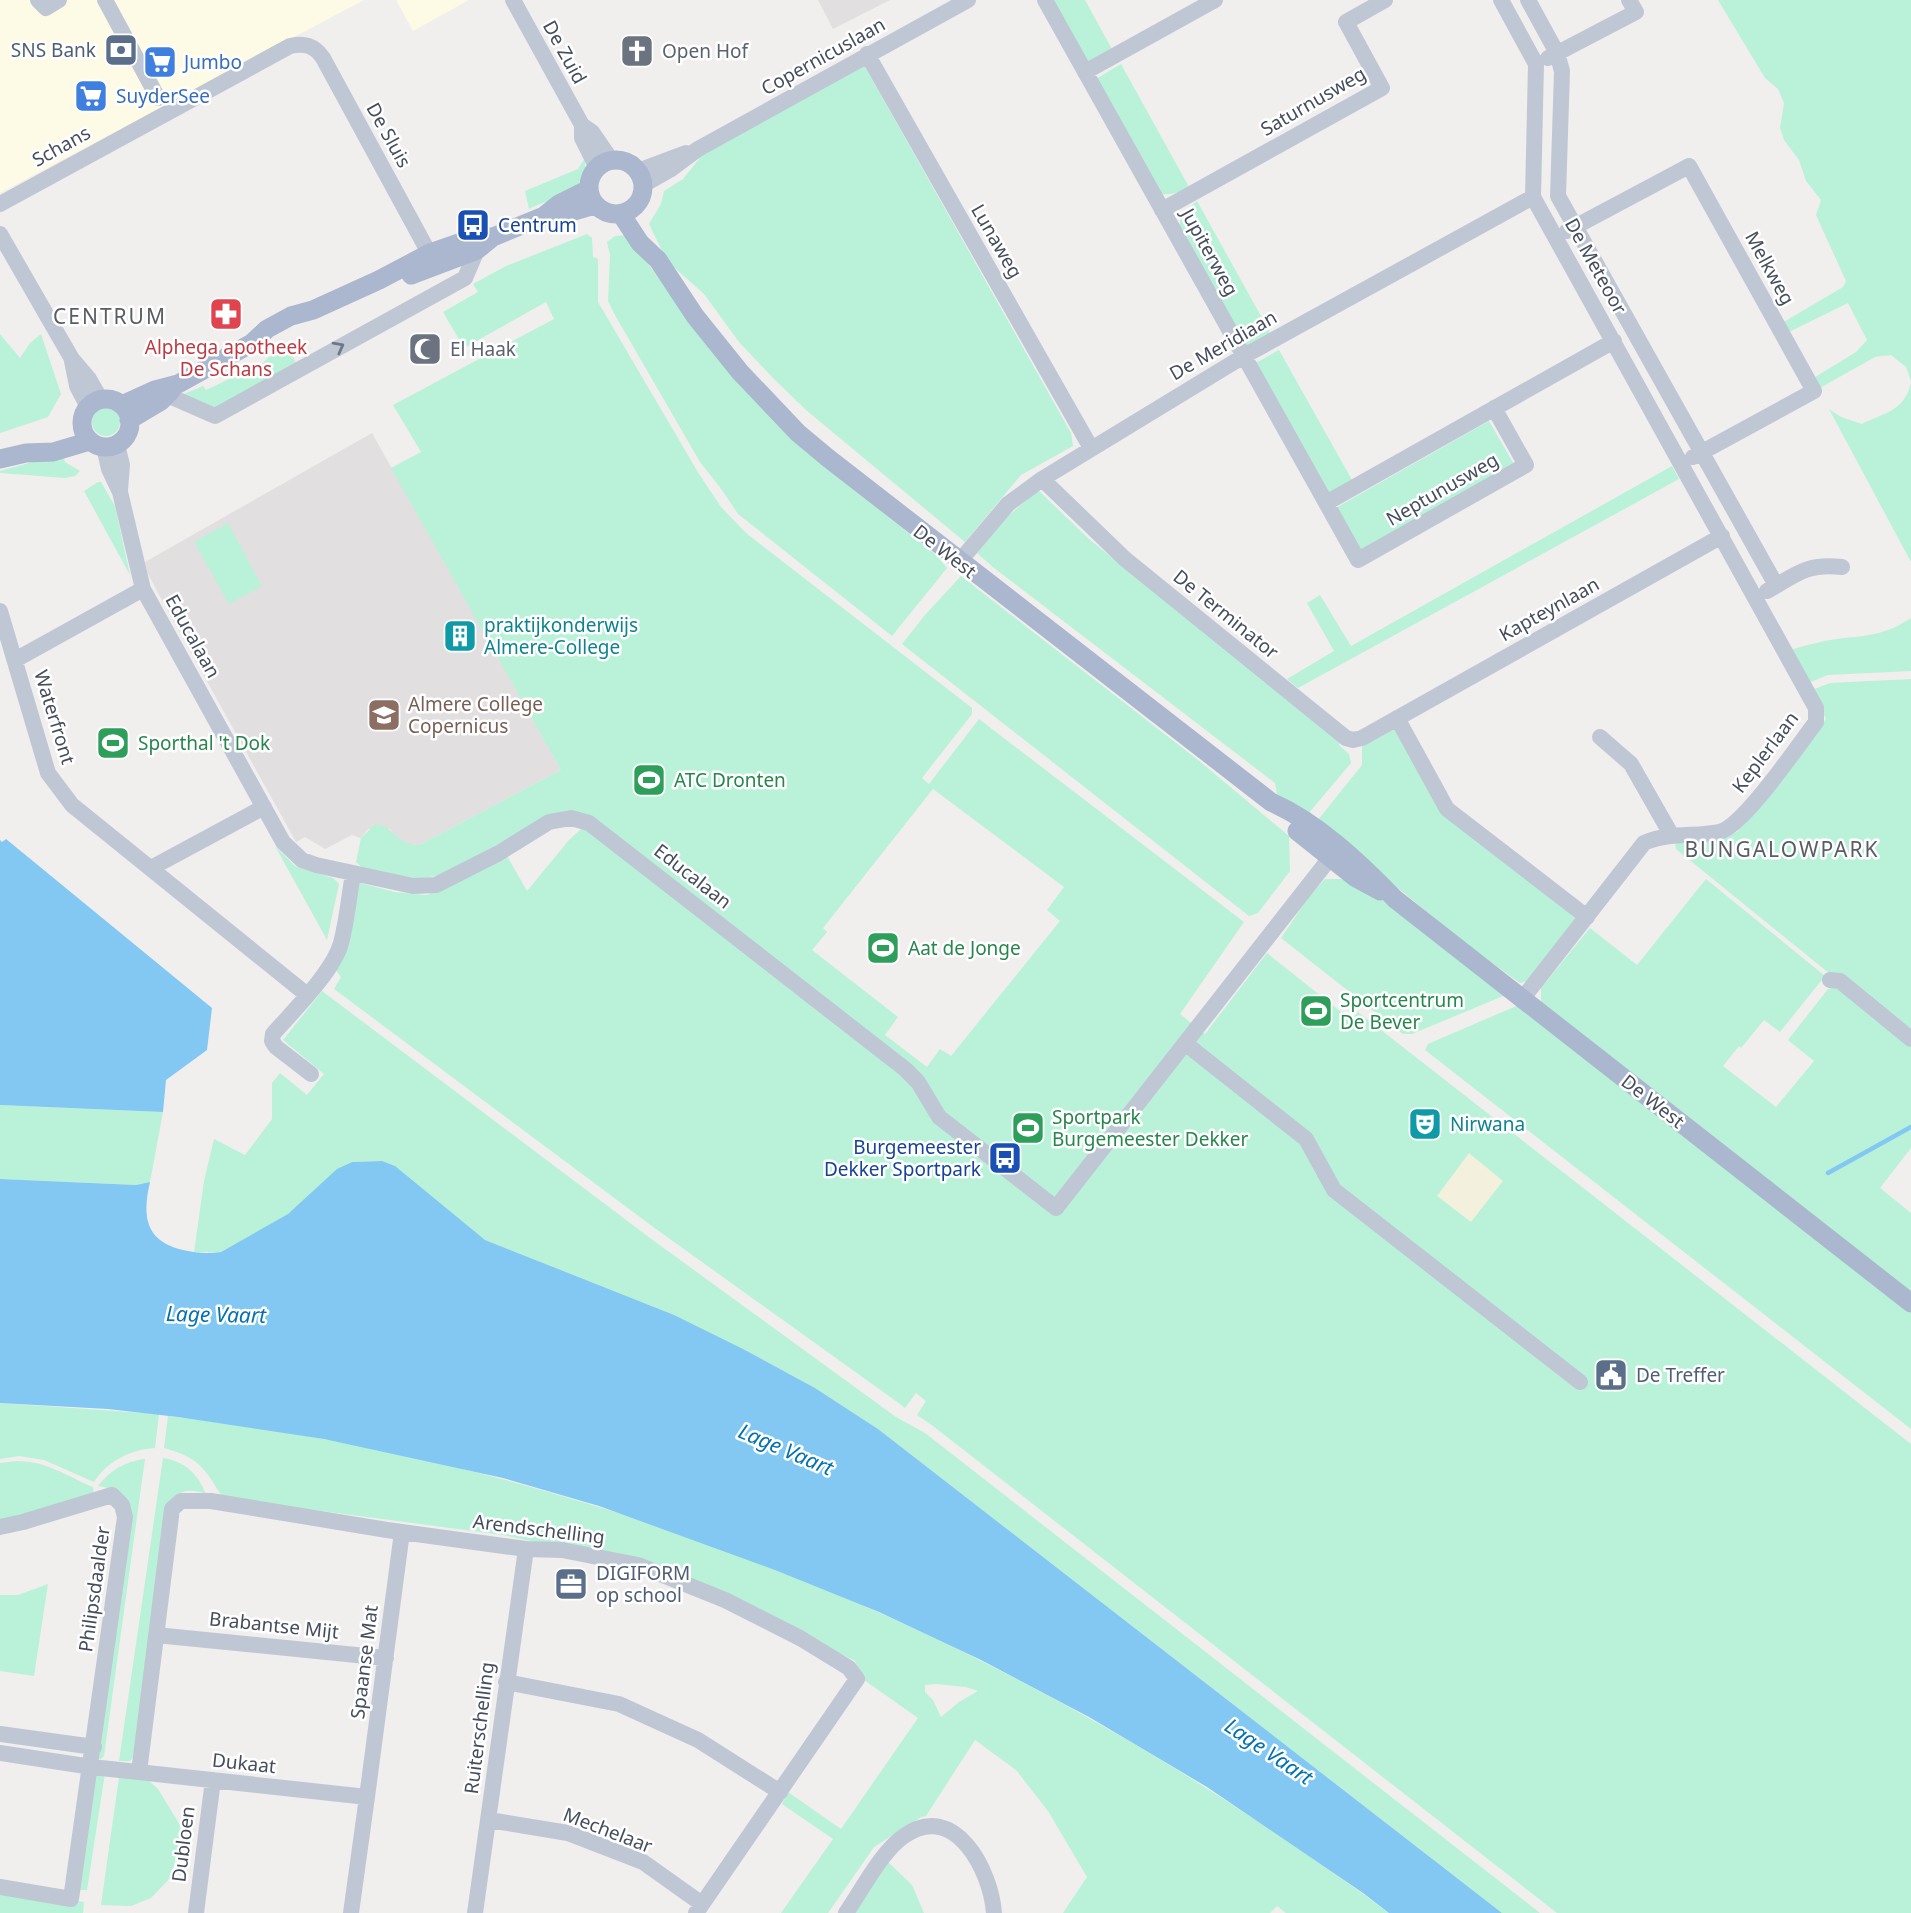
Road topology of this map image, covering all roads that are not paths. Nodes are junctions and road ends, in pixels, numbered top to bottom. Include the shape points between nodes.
1 (105, 0) edge
2 (513, 0) edge
3 (968, 0) edge
4 (1045, 0) edge
5 (1215, 0) edge
6 (1385, 0) edge
7 (1501, 0) edge
8 (1528, 0) edge
9 (1629, 0) edge
10 (290, 46) joint
11 (1557, 53) junction
12 (867, 54) junction
13 (1536, 64) junction
14 (1085, 72) junction
15 (158, 98) dead end
16 (604, 164) junction
17 (640, 178) junction
18 (592, 197) junction
19 (1533, 197) junction
20 (0, 204) edge
21 (628, 210) junction
22 (1163, 210) junction
23 (1576, 227) junction
24 (0, 234) edge
25 (493, 237) junction
26 (1556, 238) junction
27 (477, 250) junction
28 (433, 259) junction
29 (1614, 341) junction
30 (1244, 356) junction
31 (173, 389) junction
32 (95, 403) junction
33 (1494, 408) junction
34 (126, 413) junction
35 (98, 440) junction
36 (1091, 448) junction
37 (1703, 452) junction
38 (0, 459) edge
39 (1682, 463) junction
40 (1042, 478) junction
41 (1326, 503) junction
42 (1722, 536) junction
43 (1358, 560) joint
44 (959, 562) junction
45 (1842, 567) dead end
46 (1776, 586) junction
47 (143, 589) junction
48 (1756, 597) junction
49 (0, 611) edge
50 (15, 660) junction
51 (1396, 718) junction
52 (1600, 737) dead end
53 (264, 807) junction
54 (1672, 836) junction
55 (1334, 852) junction
56 (150, 868) junction
57 (353, 874) junction
58 (1587, 917) junction
59 (1830, 980) dead end
60 (306, 994) junction
61 (1523, 998) junction
62 (1911, 1039) edge
63 (1185, 1044) junction
64 (311, 1074) dead end
65 (1911, 1303) edge
66 (1580, 1382) dead end
67 (0, 1527) edge
68 (402, 1532) junction
69 (526, 1549) junction
70 (156, 1634) junction
71 (386, 1658) junction
72 (506, 1682) junction
73 (0, 1734) edge
74 (94, 1747) junction
75 (0, 1753) edge
76 (92, 1767) junction
77 (139, 1772) junction
78 (213, 1780) junction
79 (780, 1792) junction
80 (367, 1797) junction
81 (489, 1819) junction
82 (0, 1887) edge
83 (699, 1908) edge
84 (195, 1913) edge
85 (351, 1913) edge
86 (475, 1913) edge
87 (846, 1913) edge
88 (993, 1913) edge

1 - 15 street
2 - 16 street, De Zuid via 582,125 592,132
3 - 12 street, Copernicuslaan
4 - 14 street, Jupiterweg
5 - 14 street
6 - 22 street, Saturnusweg via 1346,22 1382,88
7 - 13 street
8 - 11 street
9 - 11 street via 1636,12
10 - 20 street, Schans
10 - 28 street, De Sluis via 318,51
11 - 13 street
11 - 23 street via 1562,71 1558,195
12 - 17 street, Copernicuslaan via 698,149 671,169
12 - 36 street, Lunaweg
13 - 19 street
14 - 22 street, Jupiterweg
16 - 17 main road via 626,162
16 - 18 main road via 592,174
17 - 21 main road via 640,200
18 - 21 main road via 611,214
18 - 25 main road via 561,215 544,216
19 - 26 street, De Meteoor
19 - 30 street, De Meridiaan
21 - 44 main road, De West via 651,237 658,260 695,316 740,372 798,433
22 - 30 street, Jupiterweg
23 - 26 street, Melkweg
23 - 37 street
23 - 37 street, Melkweg via 1689,166 1814,391
24 - 32 street via 72,359 89,379
25 - 27 main road
25 - 28 main road via 476,237
26 - 29 street, De Meteoor
27 - 28 main road
31 -> 27 street via 215,416 465,278
28 - 31 main road via 401,279 379,280 313,310 296,326 252,343
29 - 33 street
29 - 39 street, De Meteoor
30 - 36 street, De Meridiaan
30 - 41 street, Jupiterweg
31 - 34 main road via 161,401
32 - 34 main road via 112,400
32 - 35 main road via 83,416
33 - 41 street
33 - 43 street, Neptunusweg via 1526,465
34 - 35 main road via 127,434
35 - 38 main road
35 - 47 street, Educalaan via 120,492
36 - 40 street, De Meridiaan
37 - 39 street, Melkweg
37 - 46 street
39 - 42 street, De Meteoor
40 - 44 street, De Meridiaan via 1008,504
40 - 51 street, De Terminator via 1125,559 1346,738 1363,737
41 - 43 street, Jupiterweg
42 - 48 street, Keplerlaan
42 - 51 street, Kapteynlaan
44 - 55 main road, De West via 1270,802 1295,813
45 - 46 street via 1821,565
46 - 48 street
47 - 50 street, Waterfront
47 - 53 street, Educalaan
48 - 54 street, Keplerlaan via 1816,708 1816,722 1740,820 1722,832
49 - 50 street, Waterfront
50 - 56 street, Waterfront via 48,773 57,788
51 - 58 street via 1447,808
52 - 54 street via 1631,764
53 - 56 street
53 - 57 street, Educalaan via 282,842 302,860
54 - 58 street, Keplerlaan via 1644,843
55 - 61 main road, De West via 1366,869 1395,899
55 - 63 street, Educalaan
56 - 60 street, Waterfront
57 - 60 street via 340,946 319,983
57 - 63 street, Educalaan via 413,886 436,885 549,822 571,818 589,823 905,1069 939,1117 1056,1208
58 - 61 street, Keplerlaan
59 - 62 street via 1840,981
60 - 64 street via 272,1041
61 - 65 main road, De West
63 - 66 street via 1306,1139 1334,1190
67 - 74 street, Philipsdaalder via 112,1495 122,1505 125,1517
68 - 69 street, Arendschelling
68 - 70 street, Arendschelling via 211,1500 181,1501 172,1509
68 - 71 street, Spaanse Mat
69 - 72 street, Ruiterschelling
69 - 79 street, Arendschelling via 562,1550 638,1565 725,1600 849,1668 857,1679
70 - 71 street, Brabantse Mijt
70 - 77 street, Arendschelling
71 - 80 street, Spaanse Mat
72 - 79 street via 619,1704 698,1740
72 - 81 street, Ruiterschelling
73 - 74 street
74 - 76 street, Philipsdaalder
75 - 76 street, Dukaat
76 - 77 street, Dukaat
76 - 82 street, Philipsdaalder via 71,1899
77 - 78 street, Dukaat
78 - 80 street, Dukaat
78 - 84 street, Dubloen
79 - 83 street, Arendschelling
80 - 85 street
81 - 83 street, Mechelaar via 568,1833 643,1862
81 - 86 street, Ruiterschelling
87 - 88 street via 903,1836 921,1827 942,1826 960,1837 979,1861 992,1895

